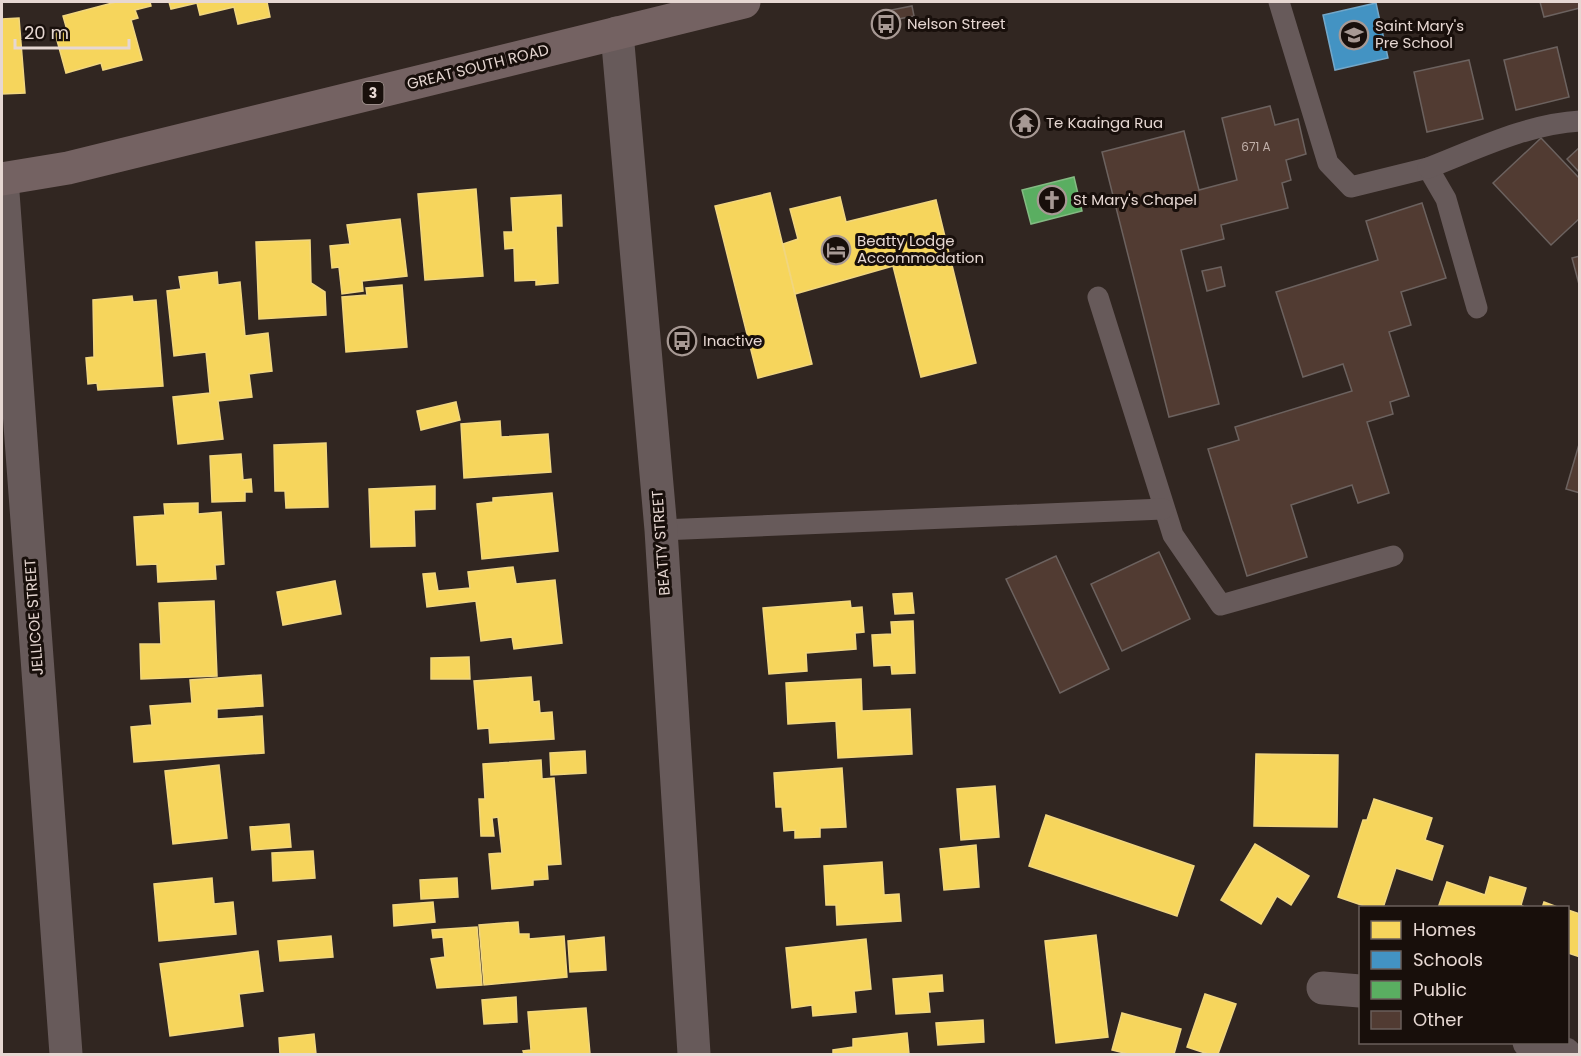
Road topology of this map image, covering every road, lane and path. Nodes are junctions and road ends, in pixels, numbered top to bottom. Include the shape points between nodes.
1 (744, 2) edge
2 (1279, 2) edge
3 (617, 33) junction
4 (1580, 121) edge
5 (1428, 168) junction
6 (2, 179) edge
7 (1098, 297) dead end
8 (1477, 308) dead end
9 (1163, 509) junction
10 (661, 530) junction
11 (1393, 556) dead end
12 (1323, 988) dead end
13 (1359, 991) edge
14 (1535, 1044) edge
15 (66, 1054) edge
16 (694, 1054) edge
17 (1565, 1054) edge

1 - 3 main road, GREAT SOUTH ROAD / 3
2 - 5 lane via 1328,163 1351,187
3 - 6 main road, GREAT SOUTH ROAD / 3 via 68,168
3 - 10 street, BEATTY STREET
4 - 5 lane via 1532,129
5 - 8 lane via 1446,199
6 - 15 street, JELLICOE STREET
7 - 9 lane
9 - 10 lane
9 - 11 lane via 1173,536 1221,605
10 - 16 street, BEATTY STREET
12 - 13 street
14 - 17 street

